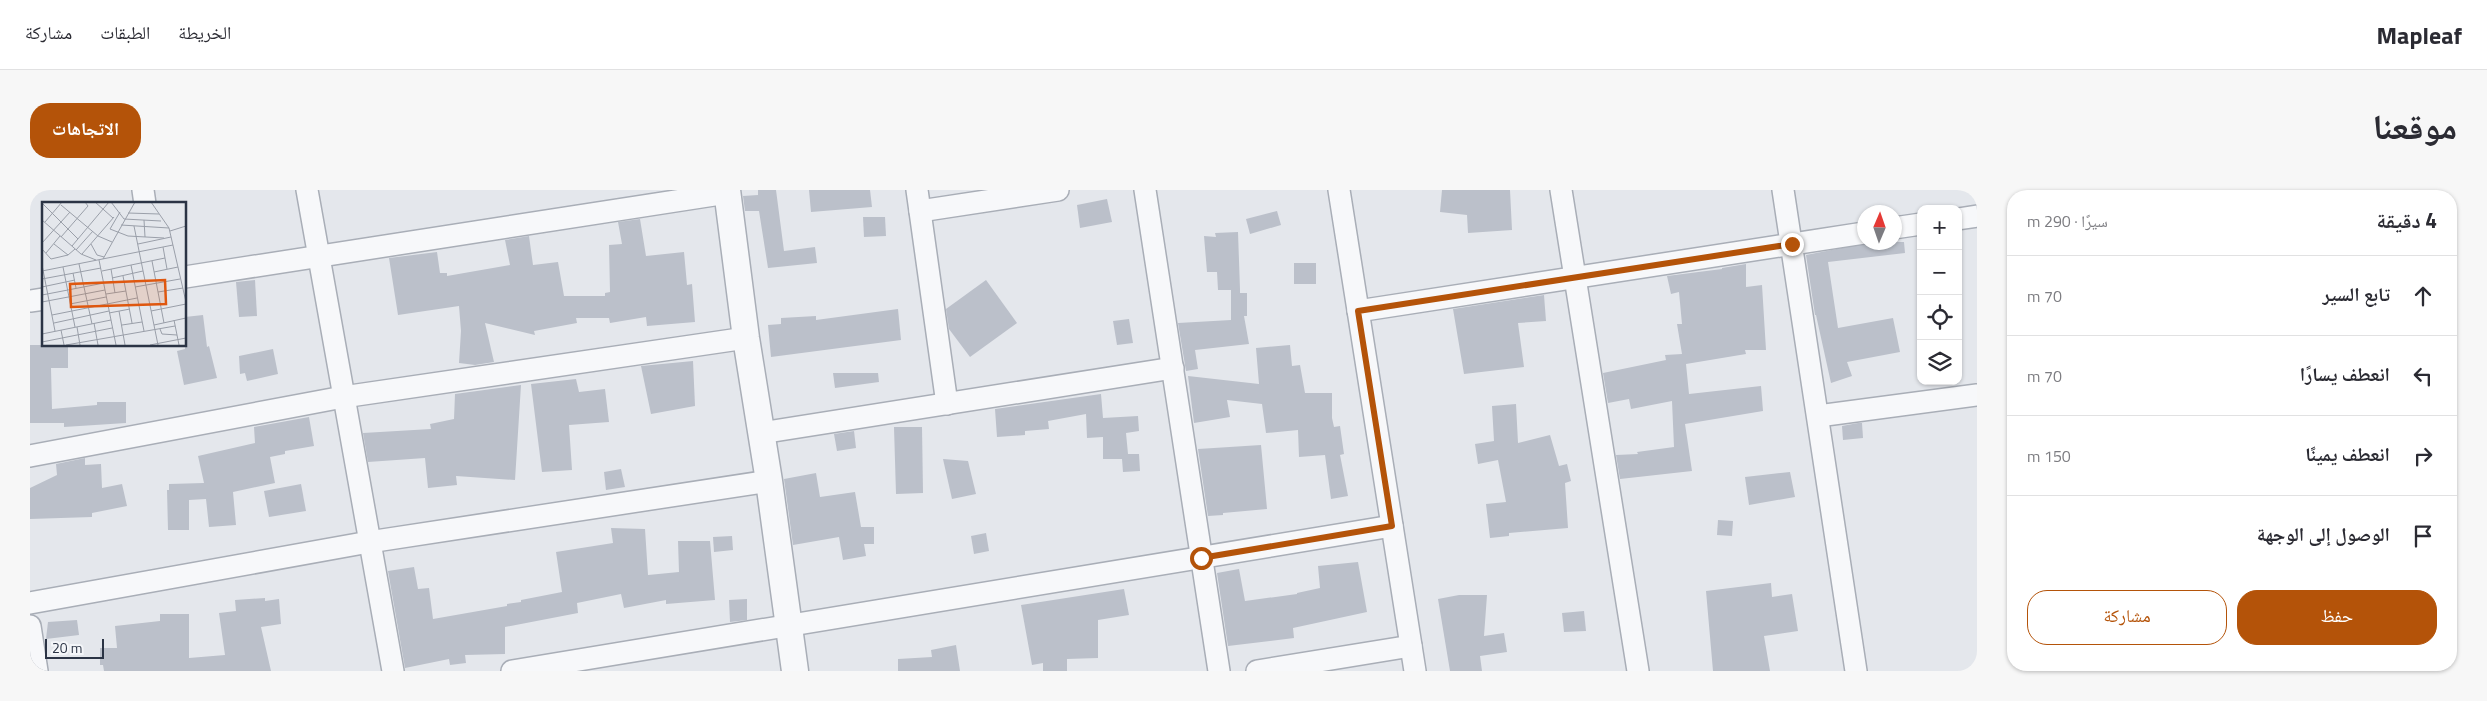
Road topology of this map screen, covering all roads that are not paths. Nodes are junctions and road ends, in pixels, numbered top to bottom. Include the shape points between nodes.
1 (307, 190) edge
2 (917, 190) edge
3 (1058, 190) edge
4 (1145, 190) edge
5 (1339, 190) edge
6 (1562, 190) edge
7 (1783, 190) edge
8 (727, 192) edge
9 (920, 211) junction
10 (1977, 216) edge
11 (1962, 218) edge
12 (1917, 225) edge
13 (1902, 227) edge
14 (1857, 234) edge
15 (1792, 244) junction
16 (319, 258) junction
17 (186, 277) edge
18 (1576, 278) junction
19 (1358, 311) junction
20 (746, 338) junction
21 (1173, 368) junction
22 (1977, 395) edge
23 (343, 397) junction
24 (947, 404) junction
25 (1818, 416) junction
26 (761, 433) junction
27 (30, 456) edge
28 (769, 481) junction
29 (1392, 526) junction
30 (370, 542) junction
31 (1201, 558) junction
32 (30, 603) edge
33 (788, 624) junction
34 (30, 626) edge
35 (1411, 646) junction
36 (37, 671) edge
37 (393, 671) edge
38 (512, 671) edge
39 (795, 671) edge
40 (1219, 671) edge
41 (1257, 671) edge
42 (1415, 671) edge
43 (1638, 671) edge
44 (1856, 671) edge

1 - 16 street
2 - 9 street
3 - 9 street
4 - 21 street
5 - 19 street
6 - 18 street
7 - 15 street
8 - 16 street
8 - 20 street
9 - 24 street
10 - 11 street
12 - 13 street
14 - 15 street
15 - 18 street
15 - 25 street
16 - 17 street
16 - 23 street
18 - 19 street
18 - 43 street
19 - 29 street
20 - 23 street
20 - 26 street
21 - 24 street
21 - 31 street
22 - 25 street
23 - 27 street
23 - 30 street
24 - 26 street
25 - 44 street
26 - 28 street
28 - 30 street
28 - 33 street
29 - 31 street
29 - 35 street
30 - 32 street
30 - 37 street
31 - 33 street
31 - 40 street
33 - 38 street
33 - 39 street
34 - 36 street
35 - 41 street
35 - 42 street

